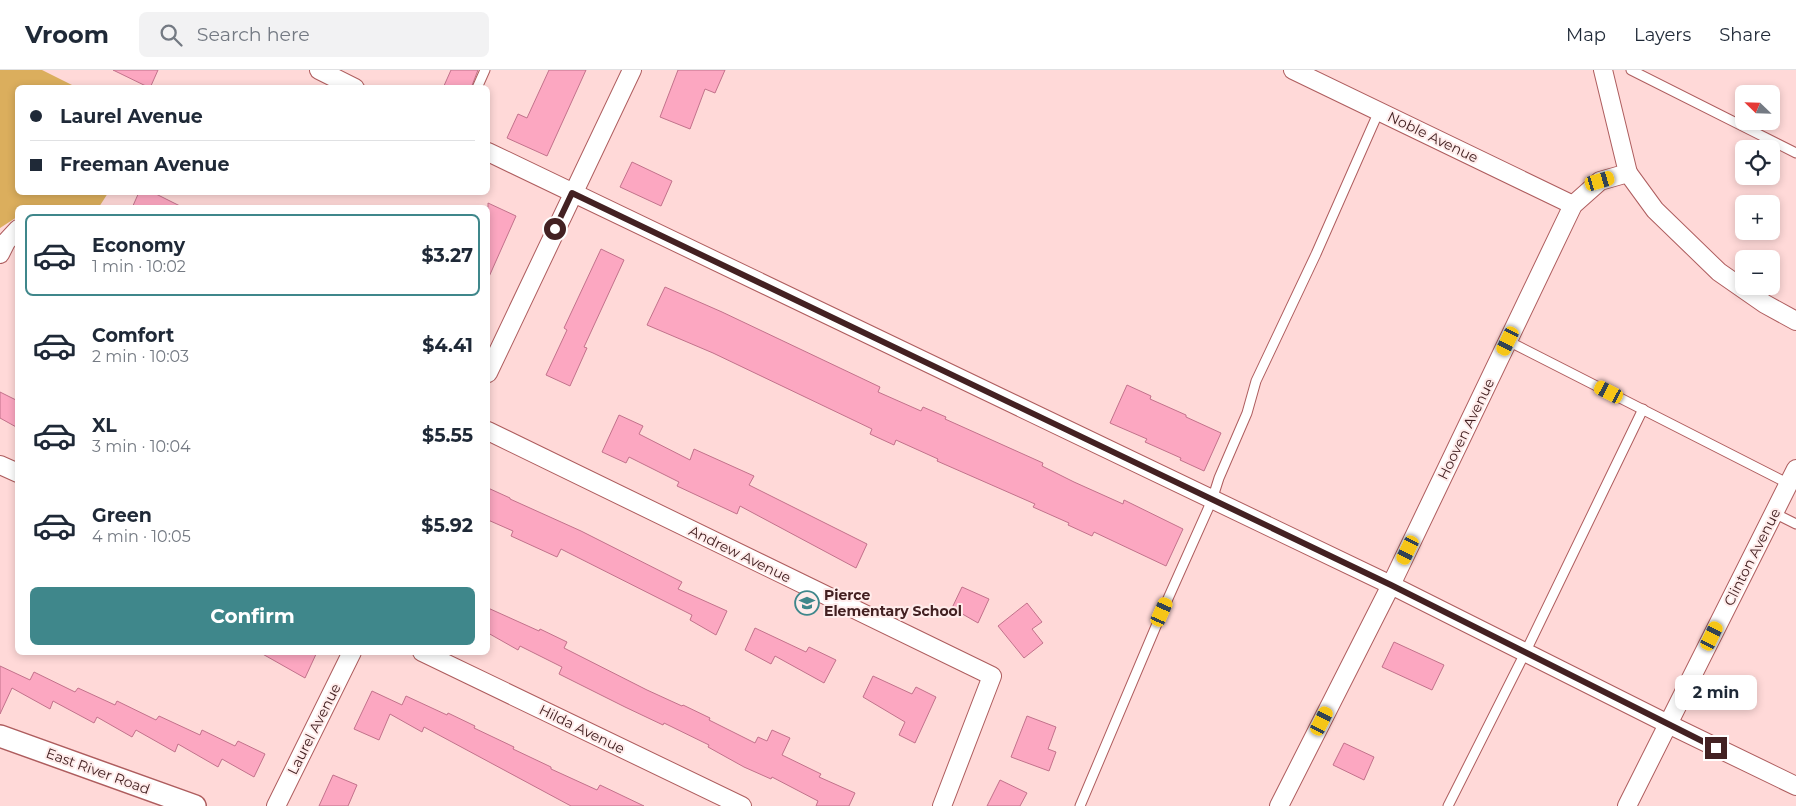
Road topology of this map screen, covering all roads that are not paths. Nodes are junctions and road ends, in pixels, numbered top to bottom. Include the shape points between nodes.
1 (319, 70) edge
2 (485, 70) edge
3 (632, 70) edge
4 (1293, 70) edge
5 (1603, 70) edge
6 (1631, 70) edge
7 (349, 85) edge
8 (478, 85) edge
9 (1379, 111) junction
10 (490, 153) edge
11 (1796, 153) edge
12 (1628, 173) junction
13 (572, 193) junction
14 (1574, 205) junction
15 (15, 232) edge
16 (0, 254) edge
17 (1796, 321) edge
18 (1508, 341) junction
19 (490, 369) edge
20 (1643, 409) junction
21 (490, 432) edge
22 (0, 465) edge
23 (15, 471) edge
24 (1792, 476) edge
25 (1212, 500) junction
26 (1774, 513) junction
27 (1796, 524) edge
28 (1391, 585) junction
29 (1525, 653) junction
30 (351, 655) edge
31 (428, 655) edge
32 (1668, 724) junction
33 (0, 736) edge
34 (1796, 786) edge
35 (195, 806) edge
36 (276, 806) edge
37 (742, 806) edge
38 (942, 806) edge
39 (1080, 806) edge
40 (1279, 806) edge
41 (1448, 806) edge
42 (1627, 806) edge

1 - 7 street
2 - 8 lane
3 - 13 street
4 - 9 street, Noble Avenue
5 - 12 street
6 - 11 lane
9 - 14 street, Noble Avenue
9 - 25 lane via 1256,381 1247,413
10 - 13 street
12 - 14 street, Hooven Avenue via 1600,181
12 - 17 street via 1655,210 1719,272
13 - 19 street
13 - 25 street
14 - 18 street, Hooven Avenue
15 - 16 street
18 - 20 lane
18 - 28 street, Hooven Avenue
20 - 24 lane
20 - 29 lane
21 - 38 street, Andrew Avenue via 992,676
22 - 23 street
24 - 26 street, Clinton Avenue
25 - 28 street
25 - 39 lane
26 - 27 lane
26 - 32 street, Clinton Avenue
28 - 29 street
28 - 40 street, Hooven Avenue
29 - 32 street
29 - 41 lane
30 - 36 street, Laurel Avenue
31 - 37 street, Hilda Avenue
32 - 34 street
32 - 42 street, Clinton Avenue
33 - 35 street, East River Road

